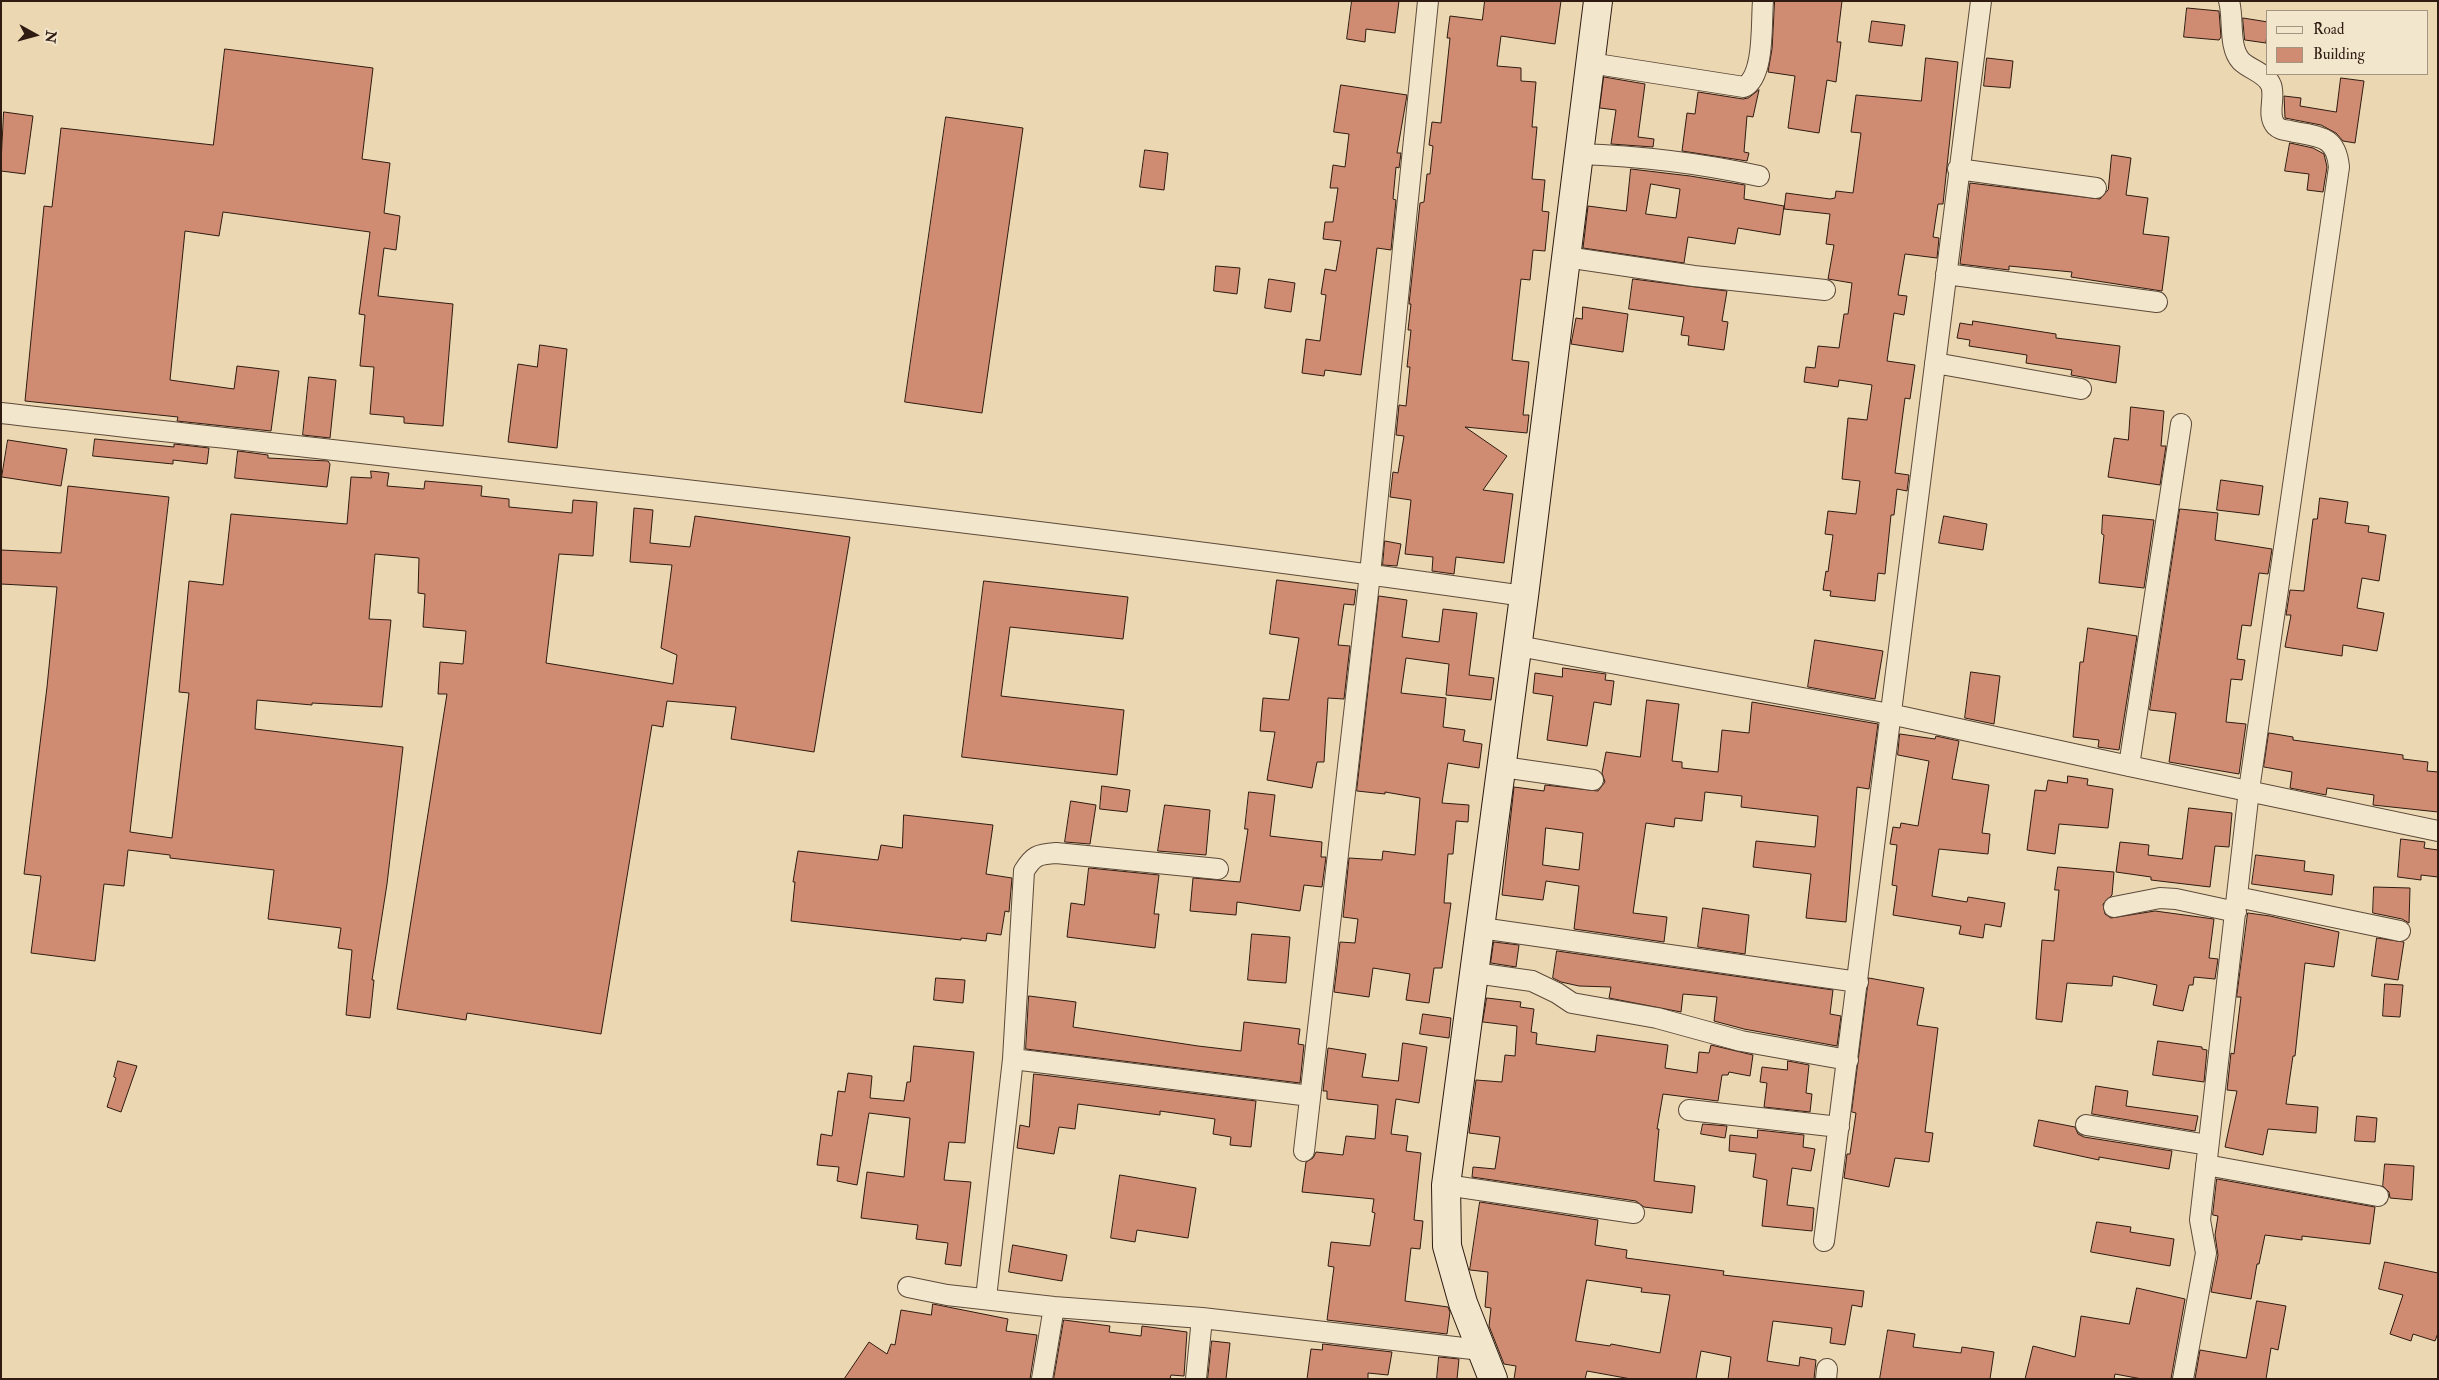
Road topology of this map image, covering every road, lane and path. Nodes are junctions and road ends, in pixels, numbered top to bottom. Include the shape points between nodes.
1 (1428, 1) edge
2 (1598, 1) edge
3 (1763, 1) edge
4 (1981, 1) edge
5 (2229, 1) edge
6 (1590, 64) junction
7 (1579, 154) junction
8 (1958, 169) junction
9 (1759, 176) dead end
10 (2096, 188) dead end
11 (1566, 257) junction
12 (1946, 274) junction
13 (1825, 290) dead end
14 (2157, 302) dead end
15 (1935, 363) junction
16 (2081, 389) dead end
17 (1, 413) edge
18 (2181, 424) dead end
19 (1370, 574) junction
20 (1524, 596) junction
21 (1518, 646) junction
22 (1890, 714) junction
23 (2129, 766) junction
24 (1502, 767) junction
25 (1593, 780) dead end
26 (2249, 790) junction
27 (2438, 831) edge
28 (1218, 869) dead end
29 (2236, 905) junction
30 (2114, 907) dead end
31 (1481, 928) junction
32 (2400, 931) dead end
33 (1475, 973) junction
34 (1858, 982) junction
35 (1013, 1059) junction
36 (1848, 1060) junction
37 (1310, 1096) junction
38 (1689, 1110) dead end
39 (2086, 1125) dead end
40 (1840, 1127) junction
41 (2208, 1145) junction
42 (1304, 1151) dead end
43 (2206, 1165) junction
44 (1446, 1185) junction
45 (2378, 1196) dead end
46 (1634, 1213) dead end
47 (1824, 1241) dead end
48 (908, 1287) dead end
49 (986, 1298) junction
50 (1054, 1307) junction
51 (1202, 1318) junction
52 (1481, 1350) junction
53 (1042, 1379) edge
54 (1196, 1379) edge
55 (1493, 1379) edge
56 (2183, 1379) edge

1 - 19 street
2 - 6 street
3 - 6 street via 1756,73 1744,87
4 - 8 street
5 - 26 street via 2237,54 2268,80 2273,94 2274,123 2280,129 2331,143 2338,155 2339,167
6 - 7 street
7 - 9 street via 1637,156
7 - 11 street
8 - 10 street
8 - 12 street
11 - 13 street via 1694,276
11 - 20 street
12 - 14 street
12 - 15 street
15 - 16 street
15 - 22 street
17 - 19 street via 464,464
18 - 23 street
19 - 20 street
19 - 37 street
20 - 21 street
21 - 22 street
21 - 24 street
22 - 23 street
22 - 34 street
23 - 26 street
24 - 25 street
24 - 31 street
26 - 27 street
26 - 29 street
28 - 35 street via 1056,853 1032,858 1024,871
29 - 30 street via 2160,898
29 - 32 street
29 - 41 street
31 - 33 street
31 - 34 street
33 - 36 street via 1532,981 1572,1003 1657,1018 1741,1042
33 - 44 street
34 - 36 street
35 - 37 street
35 - 49 street
36 - 40 street
37 - 42 street
38 - 40 street
39 - 41 street
40 - 47 street
41 - 43 street
43 - 45 street
43 - 56 street via 2200,1220 2206,1253
44 - 46 street
44 - 52 street via 1447,1246 1463,1303
48 - 49 street
49 - 50 street
50 - 51 street
50 - 53 street
51 - 52 street
51 - 54 street
52 - 55 street

